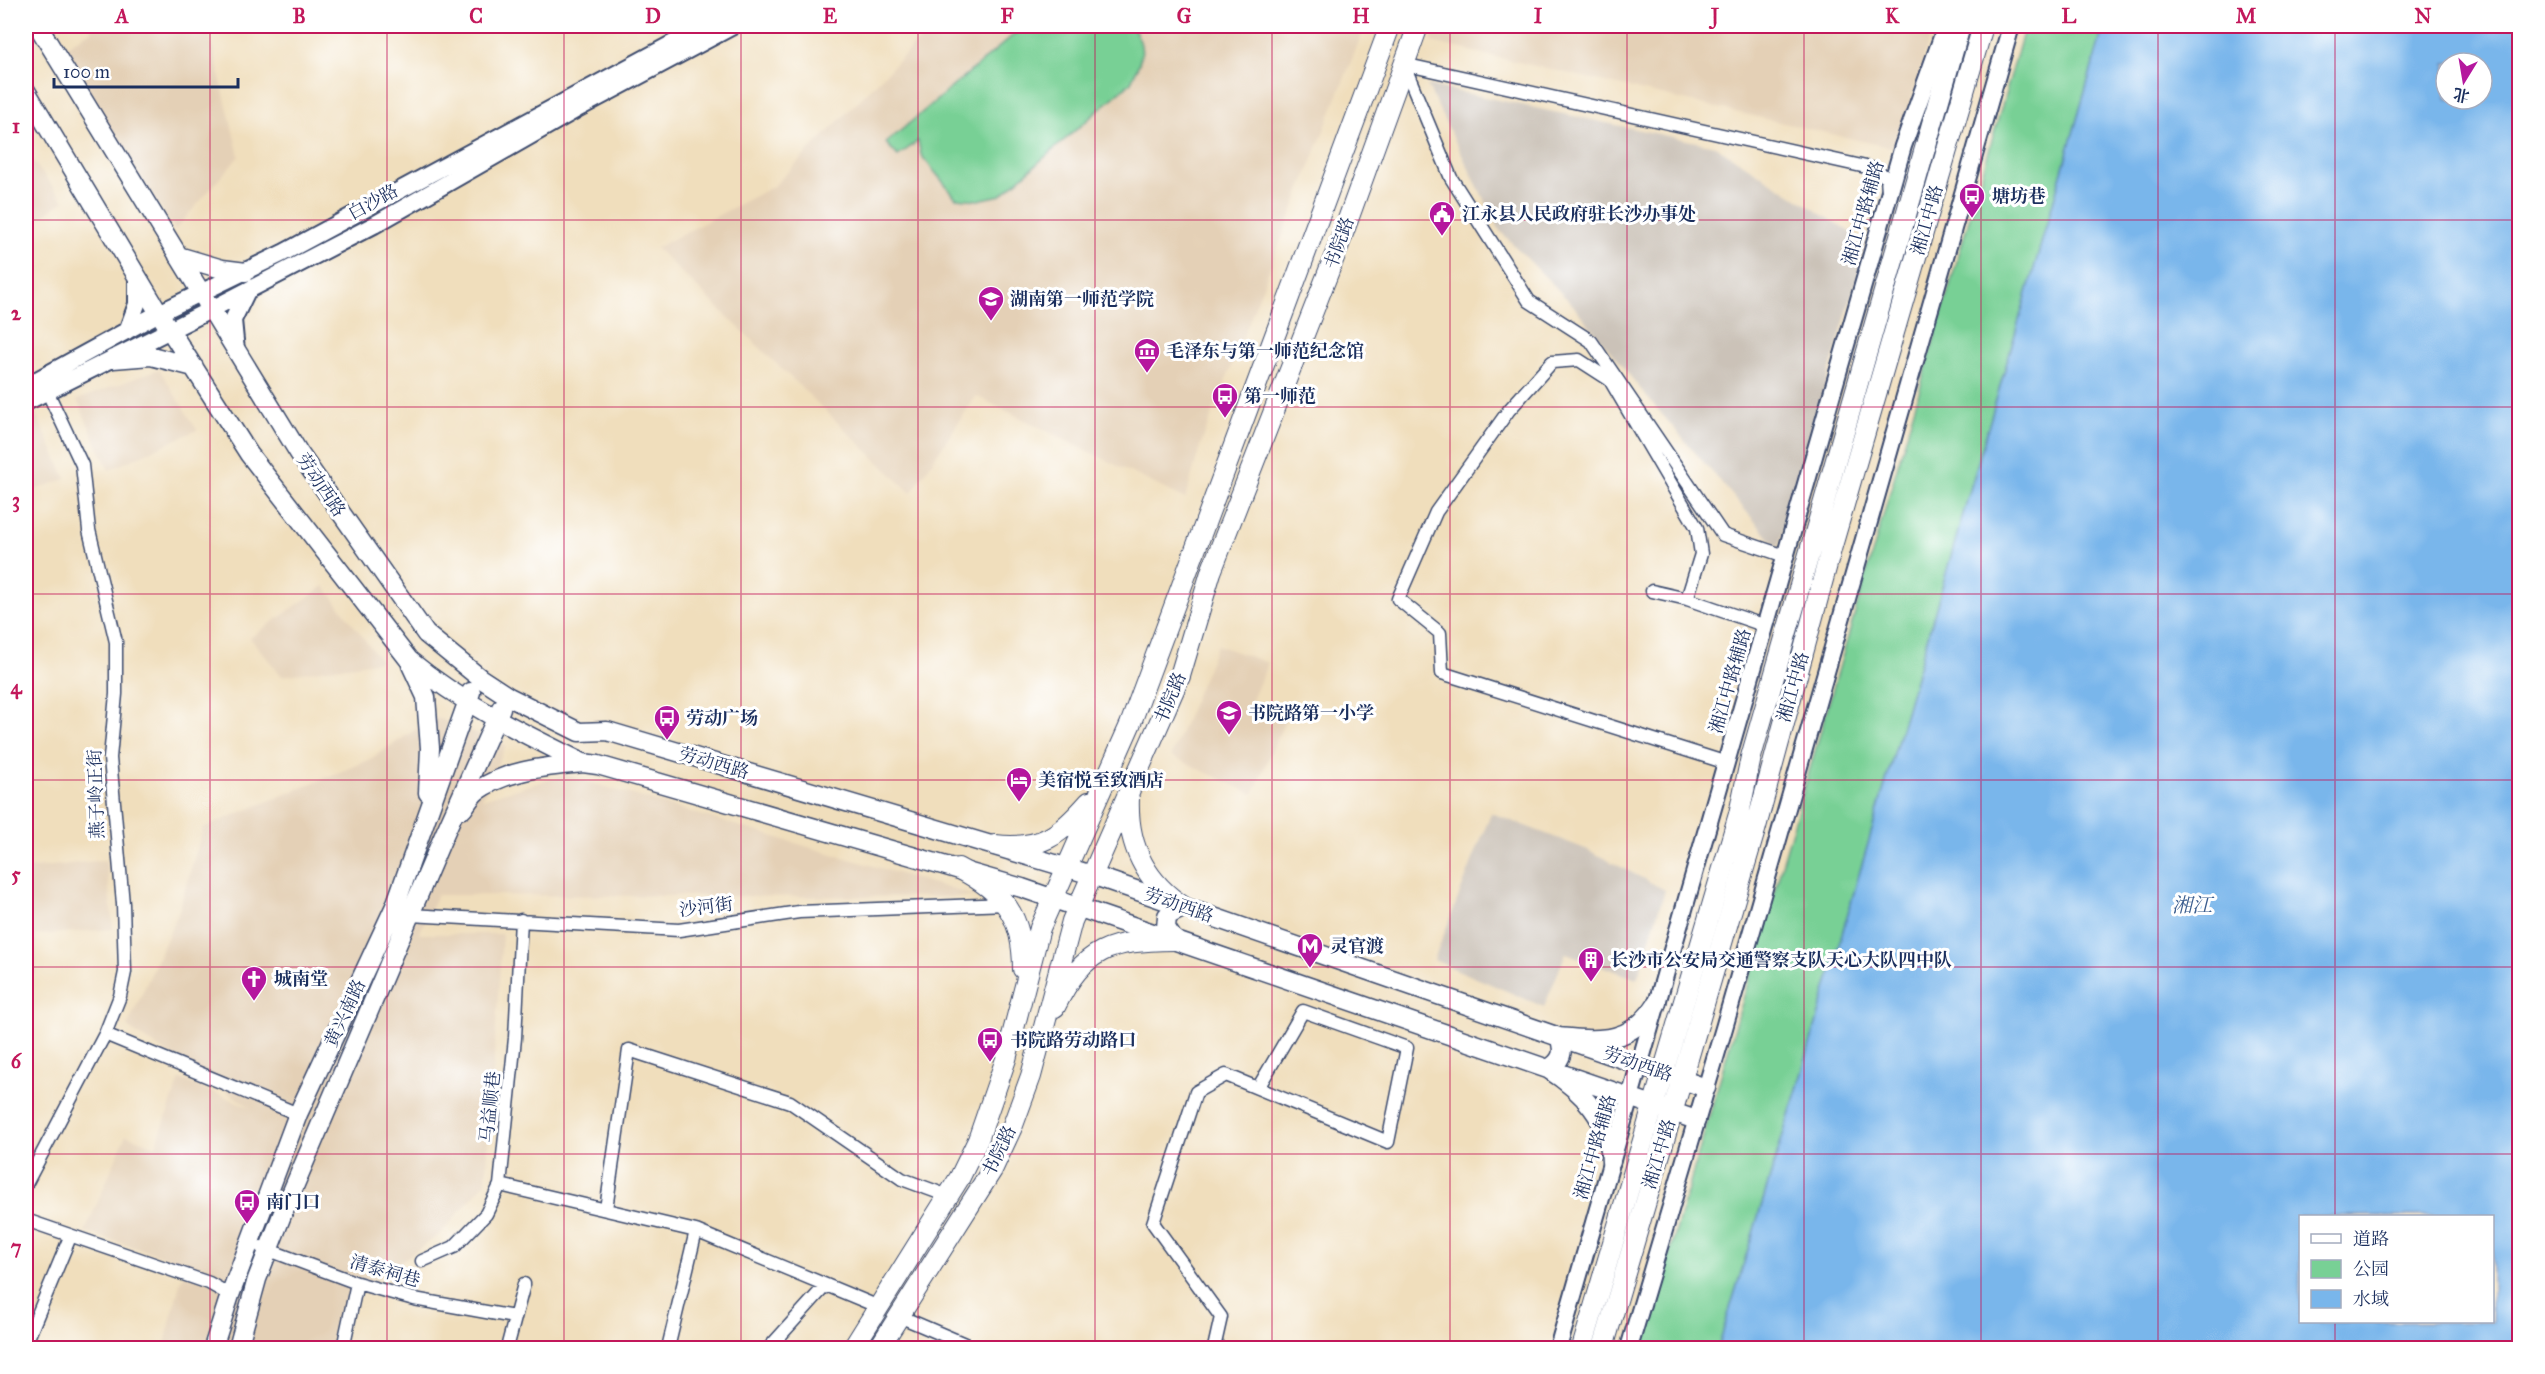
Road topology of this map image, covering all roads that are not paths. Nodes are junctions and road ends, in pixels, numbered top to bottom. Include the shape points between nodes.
1 (38, 26) edge
2 (705, 26) edge
3 (733, 26) edge
4 (1390, 26) edge
5 (1418, 26) edge
6 (1946, 26) edge
7 (1960, 26) edge
8 (1983, 26) edge
9 (2011, 26) edge
10 (1403, 64) junction
11 (26, 91) edge
12 (1888, 198) junction
13 (178, 256) junction
14 (246, 272) junction
15 (137, 276) junction
16 (247, 291) junction
17 (205, 303) junction
18 (159, 313) junction
19 (170, 330) junction
20 (127, 331) junction
21 (236, 352) junction
22 (113, 359) junction
23 (194, 367) junction
24 (26, 386) edge
25 (47, 391) junction
26 (26, 402) edge
27 (1785, 556) junction
28 (1652, 591) dead end
29 (1687, 599) junction
30 (1766, 626) junction
31 (409, 660) junction
32 (480, 678) junction
33 (509, 697) junction
34 (467, 701) junction
35 (495, 718) junction
36 (583, 763) junction
37 (1727, 763) junction
38 (1103, 787) junction
39 (1130, 790) junction
40 (425, 821) junction
41 (444, 835) junction
42 (995, 845) junction
43 (1067, 867) junction
44 (958, 868) junction
45 (1092, 875) junction
46 (1053, 899) junction
47 (1007, 904) junction
48 (1078, 907) junction
49 (1184, 907) junction
50 (410, 915) junction
51 (521, 920) junction
52 (1174, 939) junction
53 (1023, 992) junction
54 (1657, 1003) junction
55 (105, 1034) junction
56 (1559, 1036) junction
57 (1041, 1037) junction
58 (1640, 1064) junction
59 (1548, 1069) junction
60 (1662, 1072) junction
61 (1682, 1079) junction
62 (1258, 1088) junction
63 (1706, 1088) junction
64 (1630, 1097) junction
65 (1653, 1105) junction
66 (1672, 1112) junction
67 (298, 1114) junction
68 (1696, 1120) junction
69 (1611, 1162) junction
70 (26, 1184) edge
71 (500, 1185) junction
72 (948, 1196) junction
73 (606, 1209) junction
74 (26, 1220) edge
75 (696, 1231) junction
76 (70, 1237) junction
77 (250, 1243) junction
78 (268, 1250) junction
79 (422, 1261) dead end
80 (357, 1283) junction
81 (524, 1284) dead end
82 (826, 1285) junction
83 (230, 1295) junction
84 (879, 1307) junction
85 (899, 1316) junction
86 (514, 1317) junction
87 (26, 1343) edge
88 (213, 1348) edge
89 (238, 1348) edge
90 (344, 1348) edge
91 (507, 1348) edge
92 (668, 1348) edge
93 (769, 1348) edge
94 (853, 1348) edge
95 (879, 1348) edge
96 (974, 1348) edge
97 (1214, 1348) edge
98 (1558, 1348) edge
99 (1582, 1348) edge
100 (1603, 1348) edge
101 (1629, 1348) edge

1 - 13 main road, 劳动西路
2 - 14 street, 白沙路
3 - 16 street, 白沙路
4 - 38 main road, 书院路 via 1139,703
5 - 10 main road, 书院路
6 - 12 street, 湘江中路辅路
7 - 60 main road, 湘江中路 via 1751,757 1736,825
8 - 61 main road, 湘江中路
9 - 63 street
10 - 12 street via 1875,169 1887,178
10 - 27 street via 1451,178 1529,301 1591,341 1723,535
10 - 39 main road, 书院路 via 1337,250 1211,572 1180,676
11 - 15 main road, 劳动西路
12 - 27 street, 湘江中路辅路
13 - 14 main road
13 - 17 main road, 劳动西路
14 - 17 street, 白沙路
15 - 18 main road, 劳动西路
15 - 20 street via 137,304
16 - 17 street, 白沙路
16 - 21 street via 232,320
17 - 18 street, 白沙路
17 - 19 street, 白沙路
17 - 21 main road, 劳动西路
18 - 19 main road, 劳动西路
18 - 20 street, 白沙路
19 - 22 street, 白沙路
19 - 23 main road, 劳动西路
20 - 24 street, 白沙路
21 - 32 main road, 劳动西路 via 299,453 407,609 426,634
22 - 23 main road via 151,356
22 - 25 street, 白沙路
23 - 31 main road, 劳动西路 via 249,454
25 - 26 street, 白沙路
25 - 55 street, 燕子岭正街 via 82,465 89,530 116,642 110,758 125,972
27 - 30 street, 湘江中路辅路
28 - 29 street
29 - 30 street
29 - 37 street via 1701,554 1696,528 1610,380 1579,360 1552,362 1509,410 1436,512 1398,599 1440,633 1442,673
30 - 37 street, 湘江中路辅路
31 - 34 main road, 劳动西路
31 - 40 main road via 426,698 430,778
32 - 33 main road, 劳动西路
32 - 34 main road, 黄兴南路
33 - 35 main road, 黄兴南路
33 - 42 main road, 劳动西路 via 579,732 607,731
34 - 35 main road, 劳动西路
34 - 40 main road, 黄兴南路
35 - 36 main road, 劳动西路
35 - 41 main road, 黄兴南路
36 - 41 main road via 512,774 476,791
36 - 44 main road, 劳动西路
37 - 54 street, 湘江中路辅路
38 - 42 main road via 1055,836 1025,847
38 - 43 main road, 书院路
39 - 45 main road, 书院路
39 - 49 main road via 1130,824 1137,853 1156,885
40 - 67 main road, 黄兴南路 via 395,906
41 - 50 main road, 黄兴南路
42 - 43 main road, 劳动西路
43 - 45 main road, 劳动西路
43 - 46 main road, 书院路
44 - 46 main road, 劳动西路
44 - 47 main road via 984,883
45 - 48 main road, 书院路
45 - 49 main road, 劳动西路
46 - 48 main road, 劳动西路
46 - 53 main road, 书院路 via 1035,943
47 - 51 street, 沙河街 via 799,912 679,930
47 - 53 main road via 1020,938
48 - 52 main road, 劳动西路
48 - 57 main road, 书院路
49 - 52 main road via 1167,916 1166,928
49 - 56 main road, 劳动西路
50 - 51 street, 沙河街
50 - 78 main road, 黄兴南路
51 - 71 street, 马益顺巷 via 515,1038
52 - 57 main road via 1118,943 1093,956 1059,998
52 - 59 main road, 劳动西路
53 - 72 main road, 书院路 via 985,1121
54 - 56 main road via 1642,1024 1620,1036
54 - 58 street, 湘江中路辅路
55 - 67 street
55 - 70 street, 燕子岭正街
56 - 58 main road, 劳动西路
56 - 59 main road via 1562,1056
57 - 85 main road, 书院路 via 1023,1101 1001,1152
58 - 60 main road, 劳动西路
58 - 64 street, 湘江中路辅路
59 - 64 main road, 劳动西路
59 - 69 main road via 1582,1094 1598,1115 1608,1137
60 - 61 main road, 劳动西路
60 - 65 main road, 湘江中路
61 - 63 main road, 劳动西路
61 - 66 main road, 湘江中路
62 - 62 street via 1388,1142 1407,1048 1303,1011
62 - 97 street via 1226,1075 1196,1092 1154,1223 1221,1317
63 - 68 street
64 - 65 main road, 劳动西路
64 - 69 street, 湘江中路辅路
65 - 66 main road, 劳动西路
65 - 99 main road, 湘江中路
66 - 68 main road, 劳动西路
66 - 100 main road, 湘江中路
67 - 77 main road, 黄兴南路
68 - 101 street
69 - 98 street, 湘江中路辅路
71 - 73 street
71 - 79 street, 马益顺巷 via 486,1215 454,1247
72 - 73 street via 902,1179 790,1102 629,1050
72 - 84 main road, 书院路
73 - 75 street
74 - 76 street
75 - 82 street
75 - 92 street
76 - 83 street via 209,1283
76 - 87 street
77 - 78 street, 清泰祠巷
77 - 83 main road, 黄兴南路
78 - 80 street, 清泰祠巷
78 - 89 main road, 黄兴南路
80 - 86 street, 清泰祠巷 via 414,1299
80 - 90 street
81 - 86 street
82 - 84 street
82 - 93 street
83 - 88 main road, 黄兴南路
84 - 94 main road, 书院路
85 - 95 main road, 书院路
85 - 96 street
86 - 91 street

